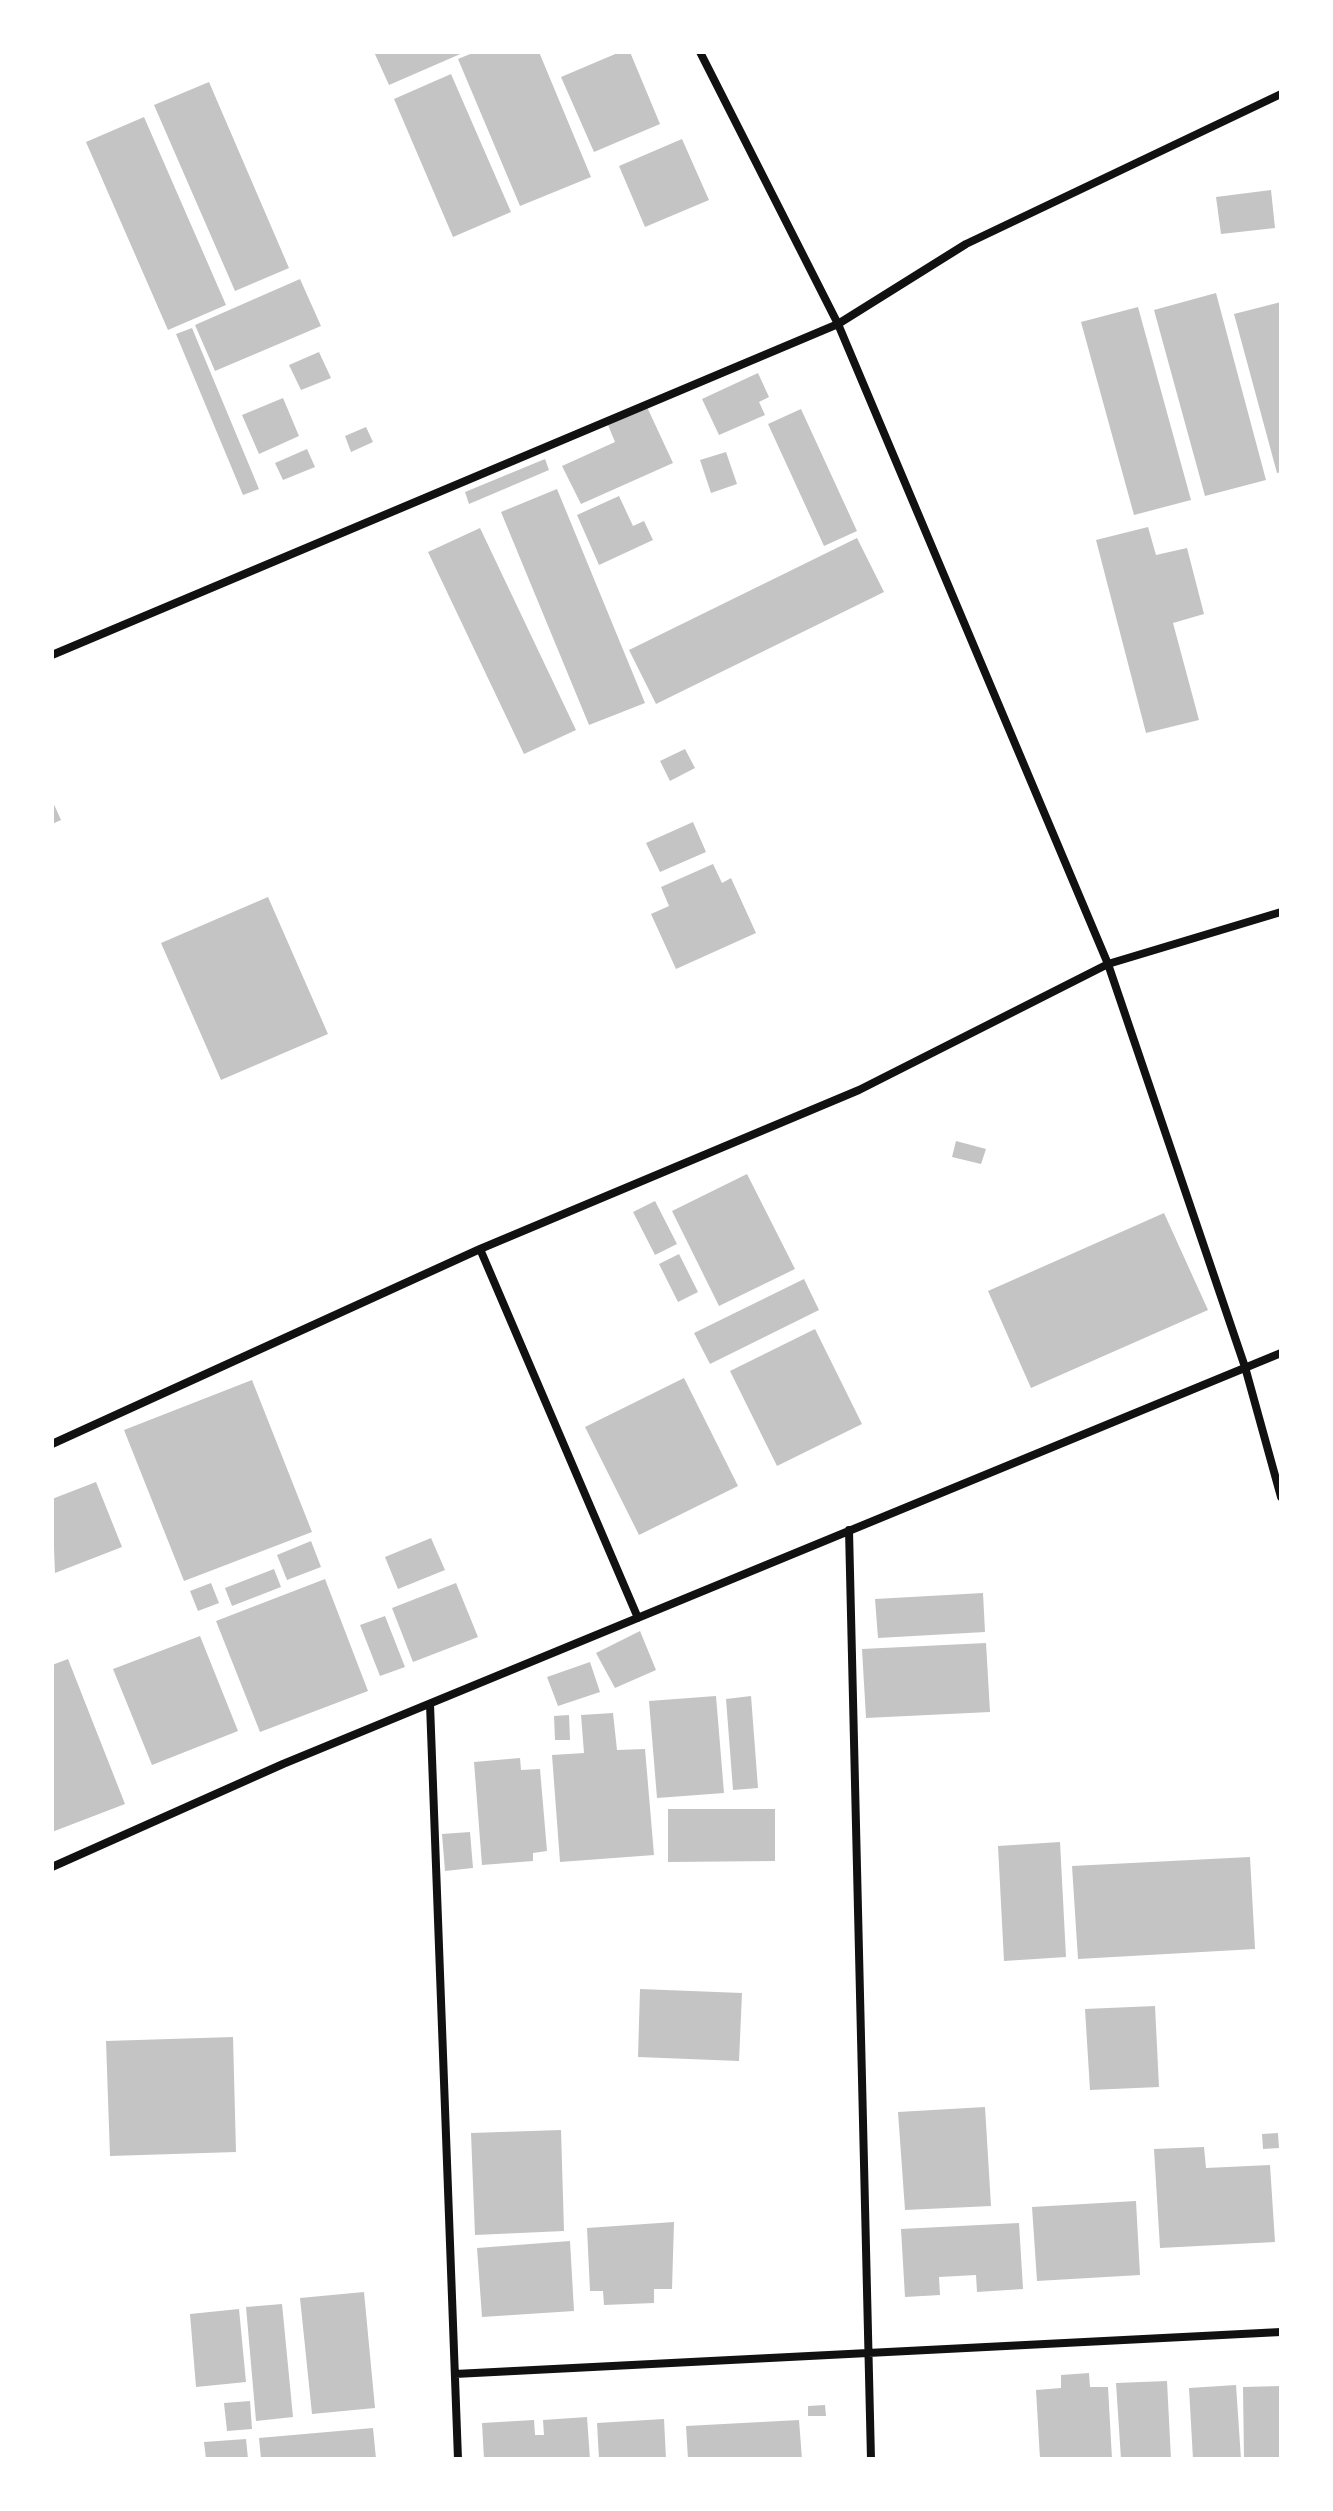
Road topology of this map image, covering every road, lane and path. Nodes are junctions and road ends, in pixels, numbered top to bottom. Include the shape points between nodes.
1 (700, 52) edge
2 (1281, 94) edge
3 (838, 324) junction
4 (52, 655) edge
5 (1281, 912) edge
6 (1108, 964) junction
7 (480, 1249) junction
8 (1281, 1353) edge
9 (1245, 1367) junction
10 (52, 1444) edge
11 (1281, 1497) edge
12 (849, 1530) junction
13 (638, 1618) junction
14 (430, 1704) junction
15 (52, 1867) edge
16 (1281, 2332) edge
17 (868, 2353) junction
18 (455, 2374) junction
19 (458, 2459) edge
20 (871, 2459) edge

1 - 3 street
2 - 3 street via 966,244
3 - 4 street
3 - 6 street
5 - 6 street
6 - 7 street via 859,1090
6 - 9 street
7 - 10 street
7 - 13 street
8 - 9 street
9 - 11 street
9 - 12 street
12 - 13 street
12 - 17 street
13 - 14 street
14 - 15 street
14 - 18 street
16 - 17 street
17 - 18 street
17 - 20 street
18 - 19 street

